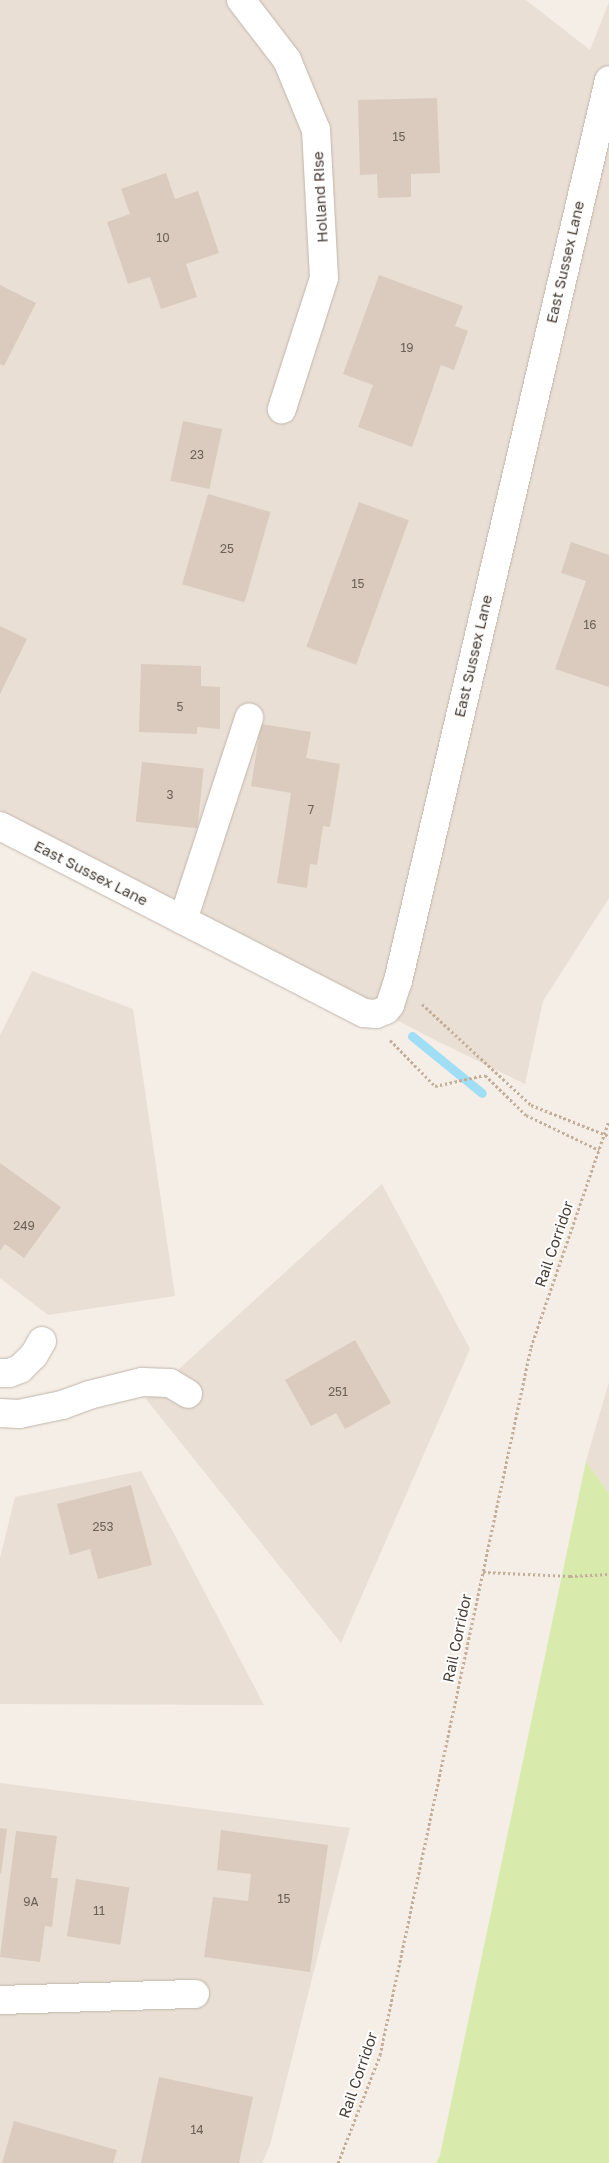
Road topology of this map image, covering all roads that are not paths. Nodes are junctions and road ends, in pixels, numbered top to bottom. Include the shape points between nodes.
1 (241, 0) edge
2 (609, 80) edge
3 (282, 409) dead end
4 (249, 718) dead end
5 (0, 826) edge
6 (183, 920) junction
7 (42, 1341) dead end
8 (0, 1373) edge
9 (188, 1394) dead end
10 (0, 1413) edge
11 (195, 1994) dead end
12 (0, 2000) edge

1 - 3 street, Holland Rise via 287,60 316,130 324,278
2 - 6 street, East Sussex Lane via 390,1005 376,1014 364,1013
4 - 6 street
5 - 6 street, East Sussex Lane
7 - 8 street via 20,1369
9 - 10 street via 170,1383 142,1382 62,1405 19,1414
11 - 12 street

